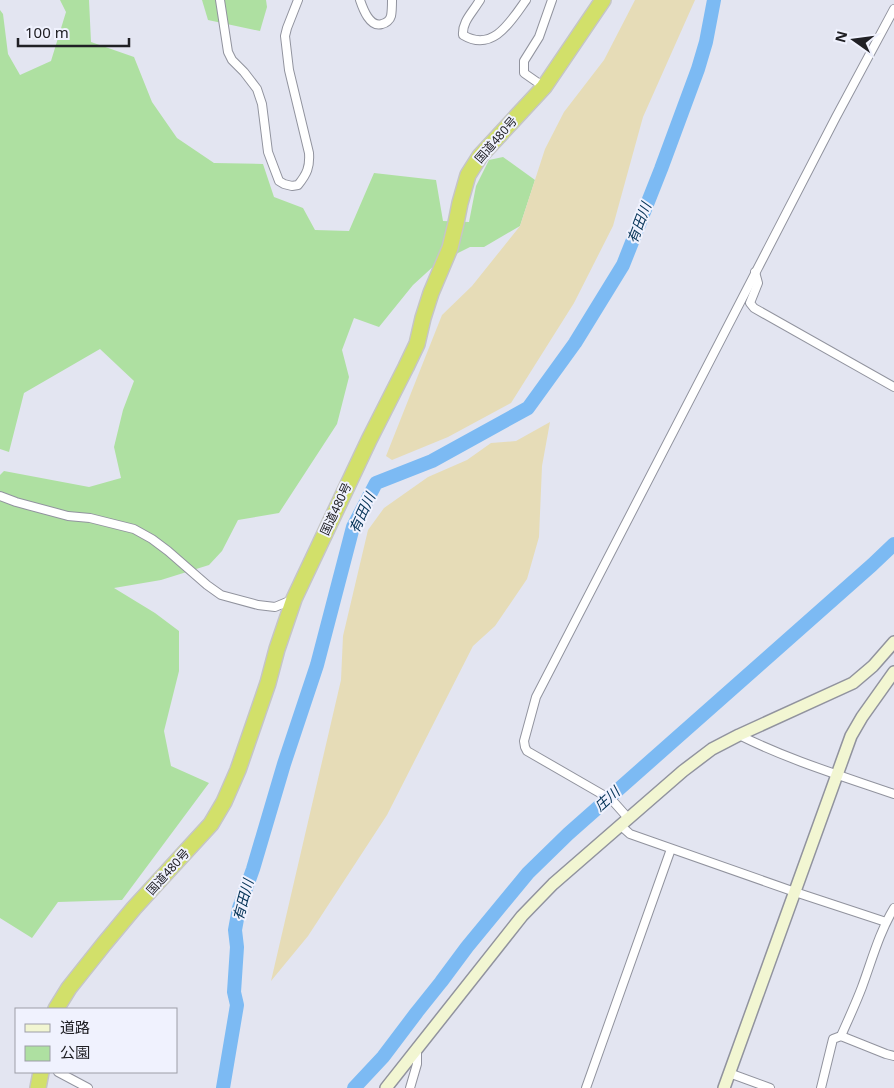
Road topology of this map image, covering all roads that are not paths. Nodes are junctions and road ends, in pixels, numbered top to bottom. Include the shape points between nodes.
1 (220, 0) edge
2 (298, 0) edge
3 (360, 0) edge
4 (392, 0) edge
5 (480, 0) edge
6 (526, 0) edge
7 (552, 0) edge
8 (603, 0) edge
9 (894, 10) edge
10 (544, 86) junction
11 (756, 272) junction
12 (894, 387) edge
13 (0, 496) edge
14 (294, 599) junction
15 (893, 644) edge
16 (894, 672) edge
17 (739, 735) junction
18 (837, 774) junction
19 (894, 794) edge
20 (624, 822) junction
21 (671, 849) junction
22 (795, 892) junction
23 (894, 908) edge
24 (886, 922) junction
25 (57, 1008) edge
26 (842, 1036) junction
27 (417, 1048) junction
28 (894, 1056) edge
29 (41, 1073) edge
30 (49, 1073) edge
31 (60, 1073) edge
32 (729, 1073) junction
33 (38, 1088) edge
34 (45, 1088) edge
35 (88, 1088) edge
36 (386, 1088) edge
37 (410, 1088) edge
38 (586, 1088) edge
39 (724, 1088) edge
40 (770, 1088) edge
41 (821, 1088) edge

1 - 2 street via 228,52 257,89 268,152 279,180 292,186 298,185 310,164 289,70 285,36
3 - 4 street via 371,22 377,25 388,20
5 - 6 street via 464,23 463,35 471,40 495,37
7 - 10 street via 539,37 524,61 524,73
8 - 10 highway, 国道480号
9 - 11 street
10 - 14 highway, 国道480号 via 480,156 468,175 450,248 428,302 417,344
11 - 12 street via 758,283 750,303 754,308
11 - 20 street via 560,648 536,697 524,741 527,751 612,800
13 - 14 street via 68,516 134,529 160,545 221,595 275,607
14 - 25 highway, 国道480号 via 238,770 224,802 211,824 134,908
15 - 17 street via 852,683
16 - 18 street via 862,717
17 - 18 street
17 - 20 street via 712,749
18 - 19 street
18 - 22 street
20 - 21 street via 630,834
20 - 27 street via 553,884 522,916
21 - 22 street
21 - 38 street
22 - 24 street
22 - 32 street
23 - 24 street
24 - 26 street
26 - 28 street
26 - 41 street via 834,1039
27 - 36 street
27 - 37 street via 417,1064
29 - 33 highway
30 - 34 street
31 - 35 street
32 - 39 street
32 - 40 street

